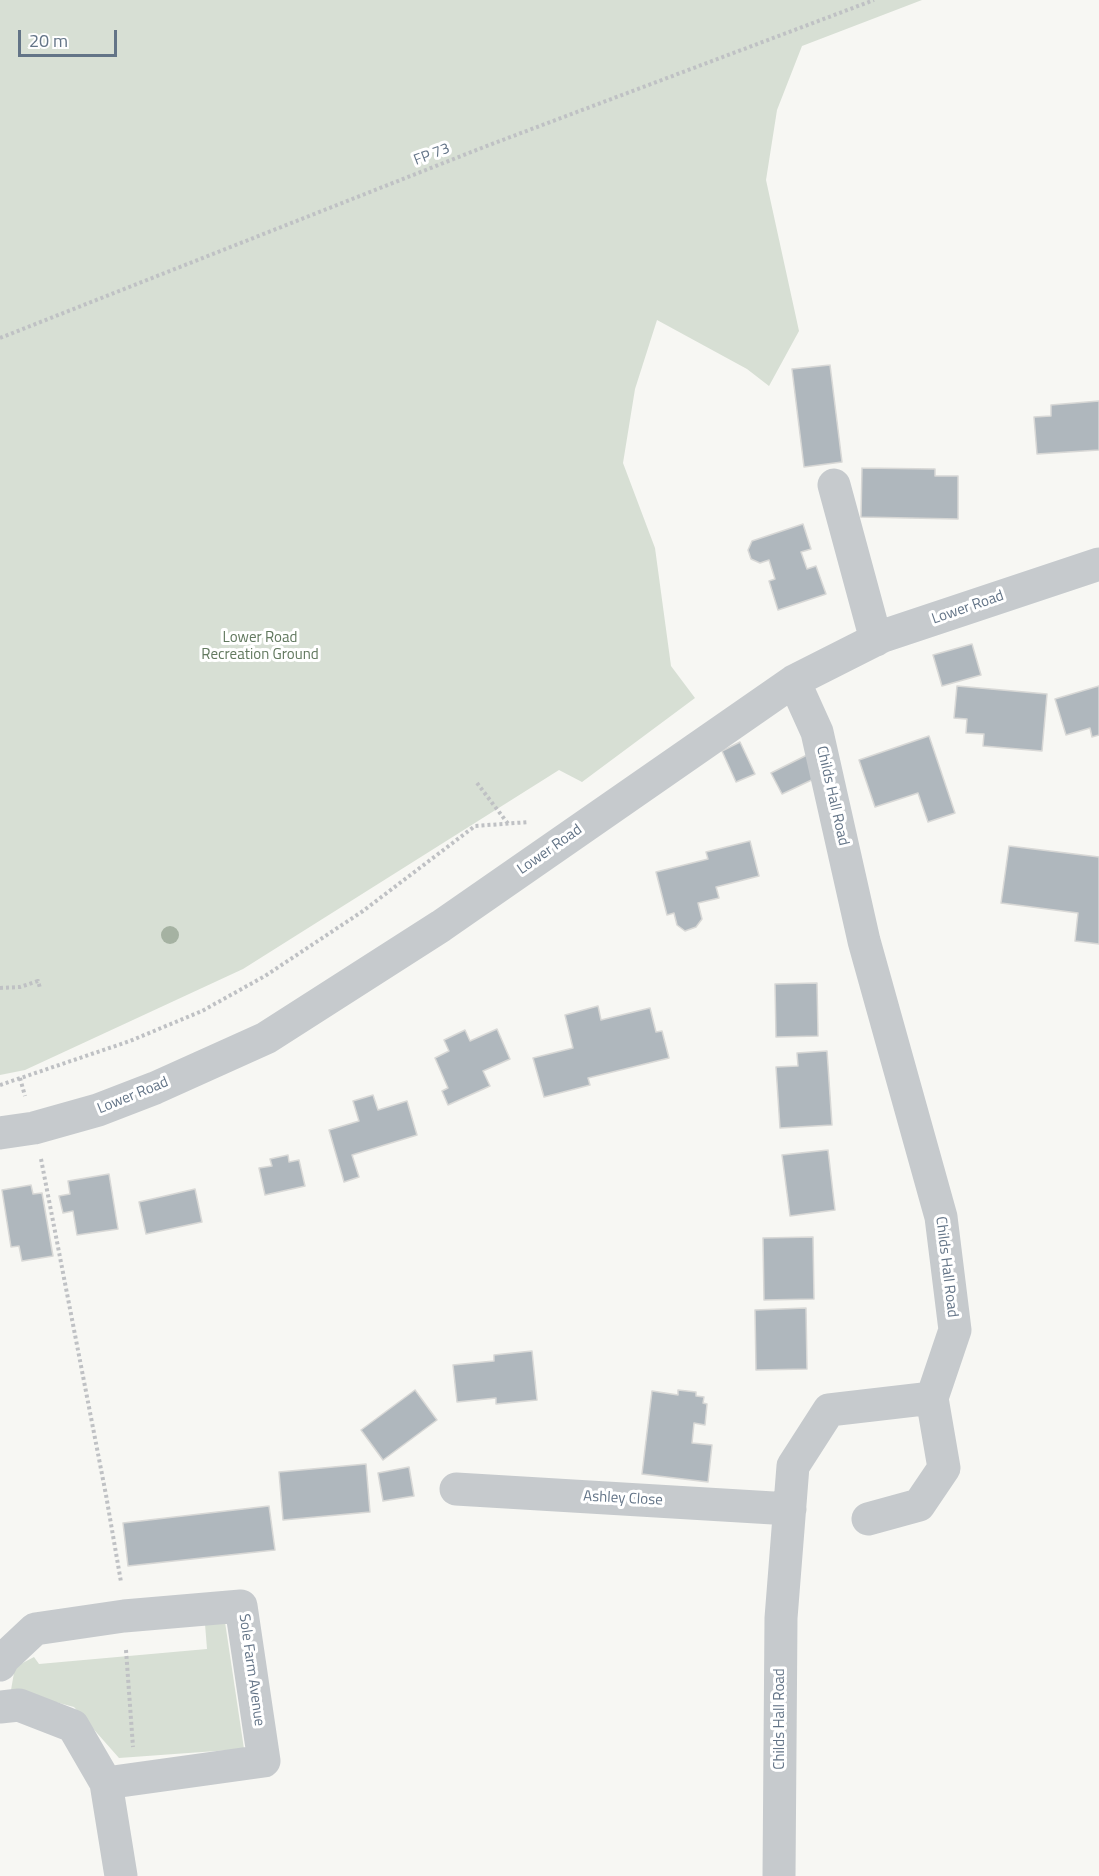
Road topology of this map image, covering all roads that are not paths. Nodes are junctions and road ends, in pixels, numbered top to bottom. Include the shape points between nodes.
1 (834, 486) dead end
2 (1099, 564) edge
3 (876, 640) junction
4 (794, 681) junction
5 (0, 1133) edge
6 (932, 1398) junction
7 (456, 1489) dead end
8 (790, 1509) junction
9 (868, 1519) dead end
10 (0, 1665) edge
11 (0, 1707) edge
12 (121, 1781) junction
13 (121, 1876) edge
14 (779, 1876) edge

1 - 3 street
2 - 3 street, Lower Road
3 - 4 street, Lower Road
4 - 5 street, Lower Road via 441,926 266,1038 98,1110
4 - 6 street, Childs Hall Road via 817,732 864,941 941,1217 955,1330
6 - 8 street, Childs Hall Road via 829,1410 794,1466
6 - 9 street via 944,1468 919,1505
7 - 8 street, Ashley Close
8 - 14 street, Childs Hall Road via 781,1618
10 - 12 street, Sole Farm Avenue via 35,1629 124,1616 242,1606 264,1761
11 - 12 street via 19,1706 72,1726
12 - 13 street

